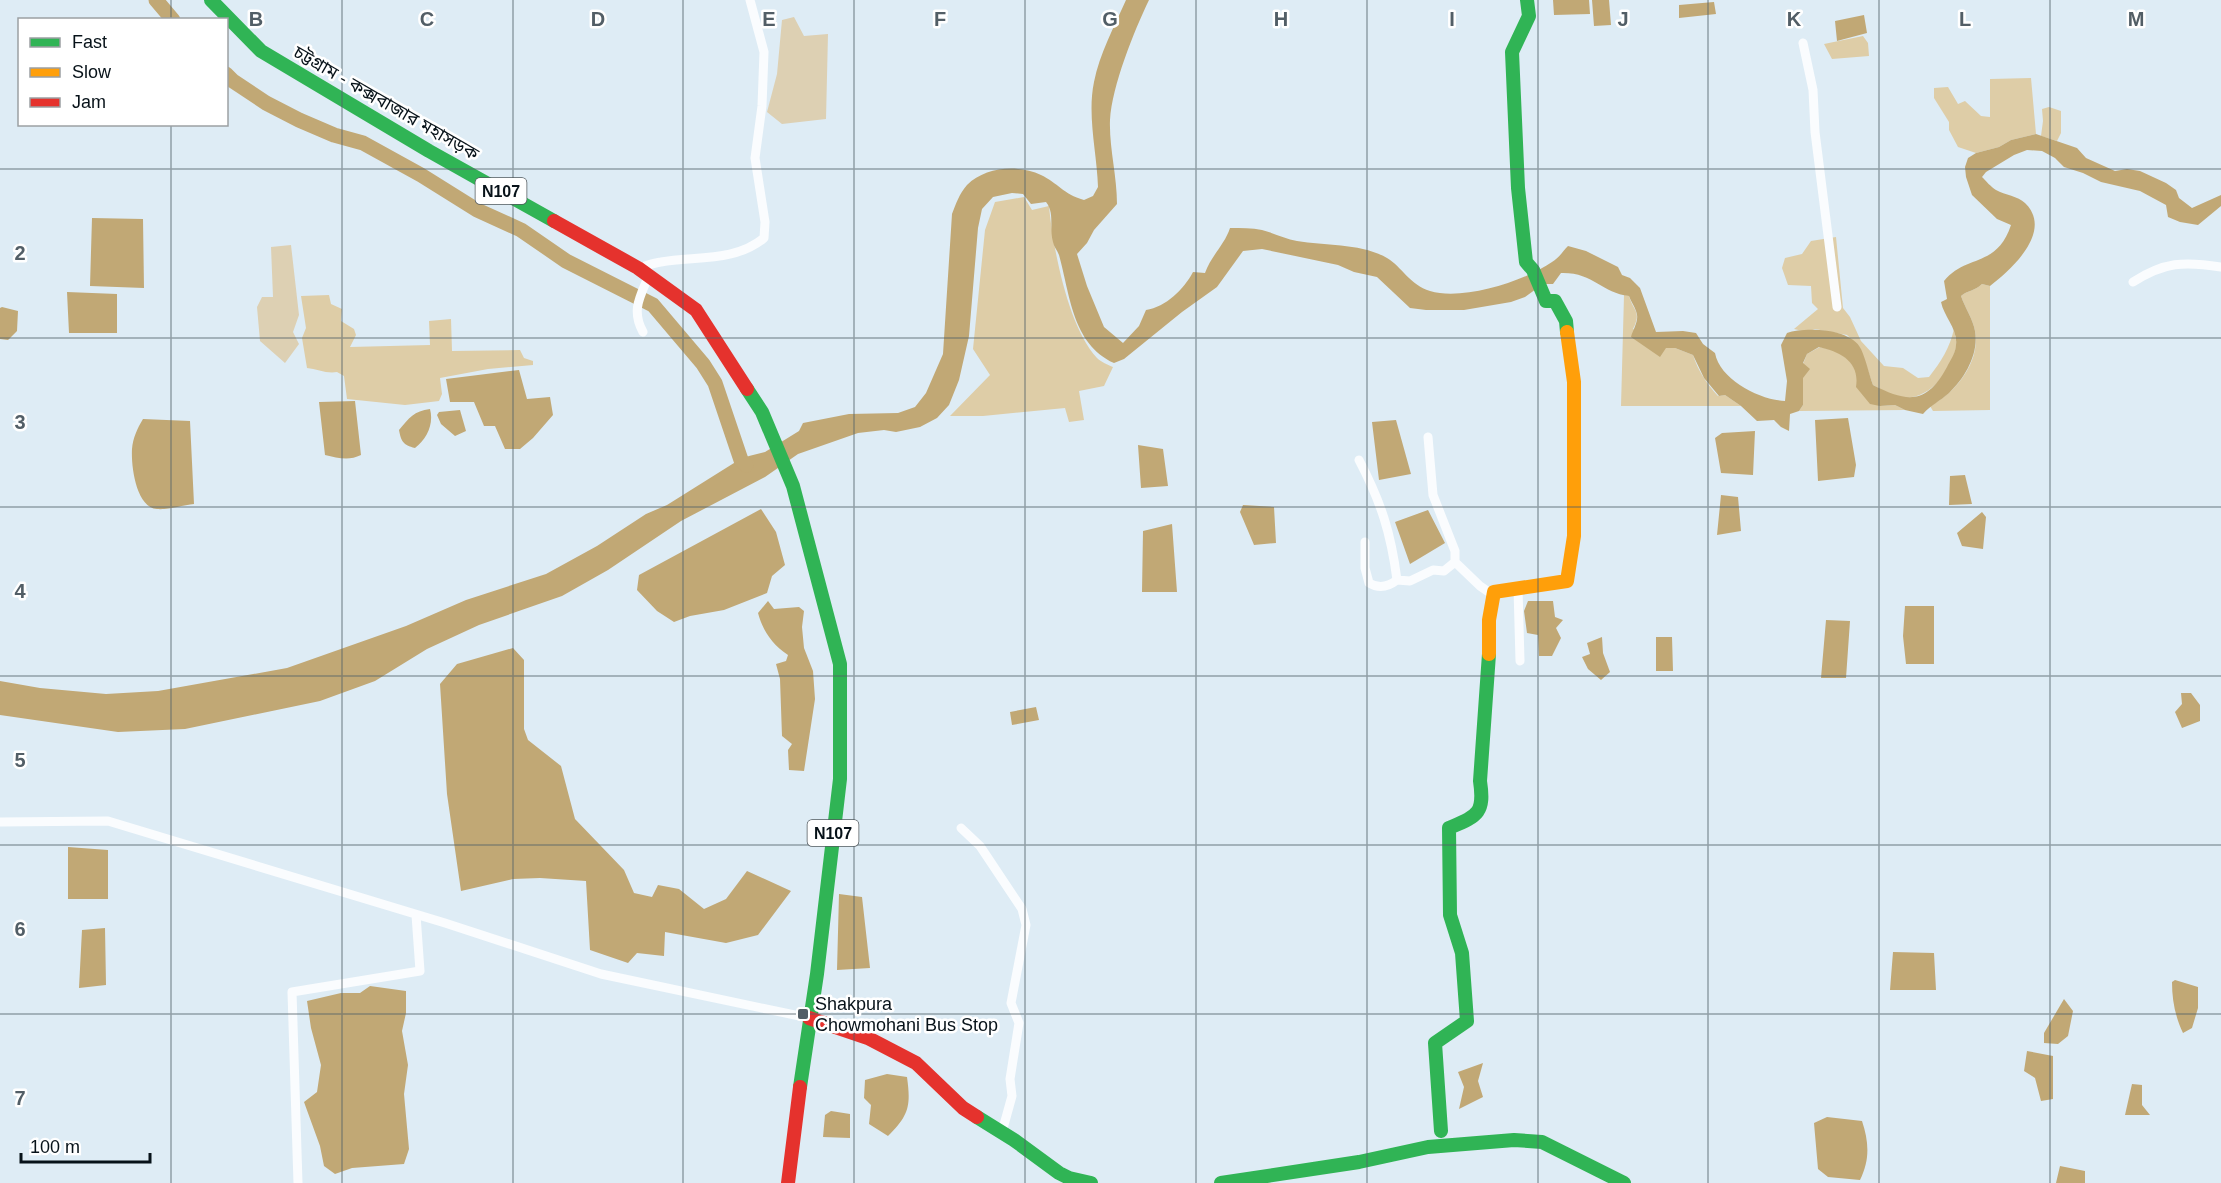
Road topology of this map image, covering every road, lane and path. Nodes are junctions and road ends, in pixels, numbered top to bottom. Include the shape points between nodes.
1 (211, 0) edge
2 (750, 0) edge
3 (1527, 0) edge
4 (1803, 43) dead end
5 (2221, 267) edge
6 (643, 272) junction
7 (2133, 282) dead end
8 (1838, 307) dead end
9 (643, 332) dead end
10 (1428, 437) dead end
11 (1359, 460) dead end
12 (1365, 542) dead end
13 (1455, 562) junction
14 (1397, 580) junction
15 (1518, 588) junction
16 (1493, 595) junction
17 (1520, 661) dead end
18 (0, 822) edge
19 (961, 828) dead end
20 (416, 915) junction
21 (809, 1018) junction
22 (1441, 1131) dead end
23 (1002, 1132) junction
24 (298, 1183) edge
25 (788, 1183) edge
26 (1091, 1183) edge
27 (1221, 1183) edge
28 (1624, 1183) edge

1 - 6 main road, চট্টগ্রাম - কক্সবাজার মহাসড়ক / N107 via 261,51
2 - 6 street via 764,52 755,158 764,238 732,254 661,262
3 - 15 main road via 1529,16 1512,52 1518,188 1526,262 1533,267 1539,291 1546,301 1555,301 1566,321 1574,382 1574,536 1567,581
4 - 8 street via 1813,90
5 - 7 street via 2175,264 2159,267
6 - 9 street via 644,289 636,320
6 - 21 main road, চট্টগ্রাম - কক্সবাজার মহাসড়ক / N107 via 696,310 762,412 794,486 840,664 840,779
10 - 13 street via 1433,495 1455,551
11 - 14 street via 1390,533
12 - 14 street via 1369,583 1390,586
13 - 14 street via 1444,571 1433,570 1410,580
13 - 16 street
15 - 16 main road
15 - 17 street
16 - 22 main road via 1480,780 1483,800 1473,817 1449,828 1450,915 1462,953 1467,1021 1435,1043
18 - 20 street via 108,821
19 - 23 street via 980,846 1022,909 1026,925 1011,1003 1018,1023 1010,1079 1012,1096
20 - 21 street via 601,974
20 - 24 street via 420,971 292,992
21 - 23 main road via 868,1038 916,1063 963,1108
21 - 25 main road, N107
23 - 26 main road via 1059,1173
27 - 28 main road via 1428,1147 1514,1140 1542,1142

